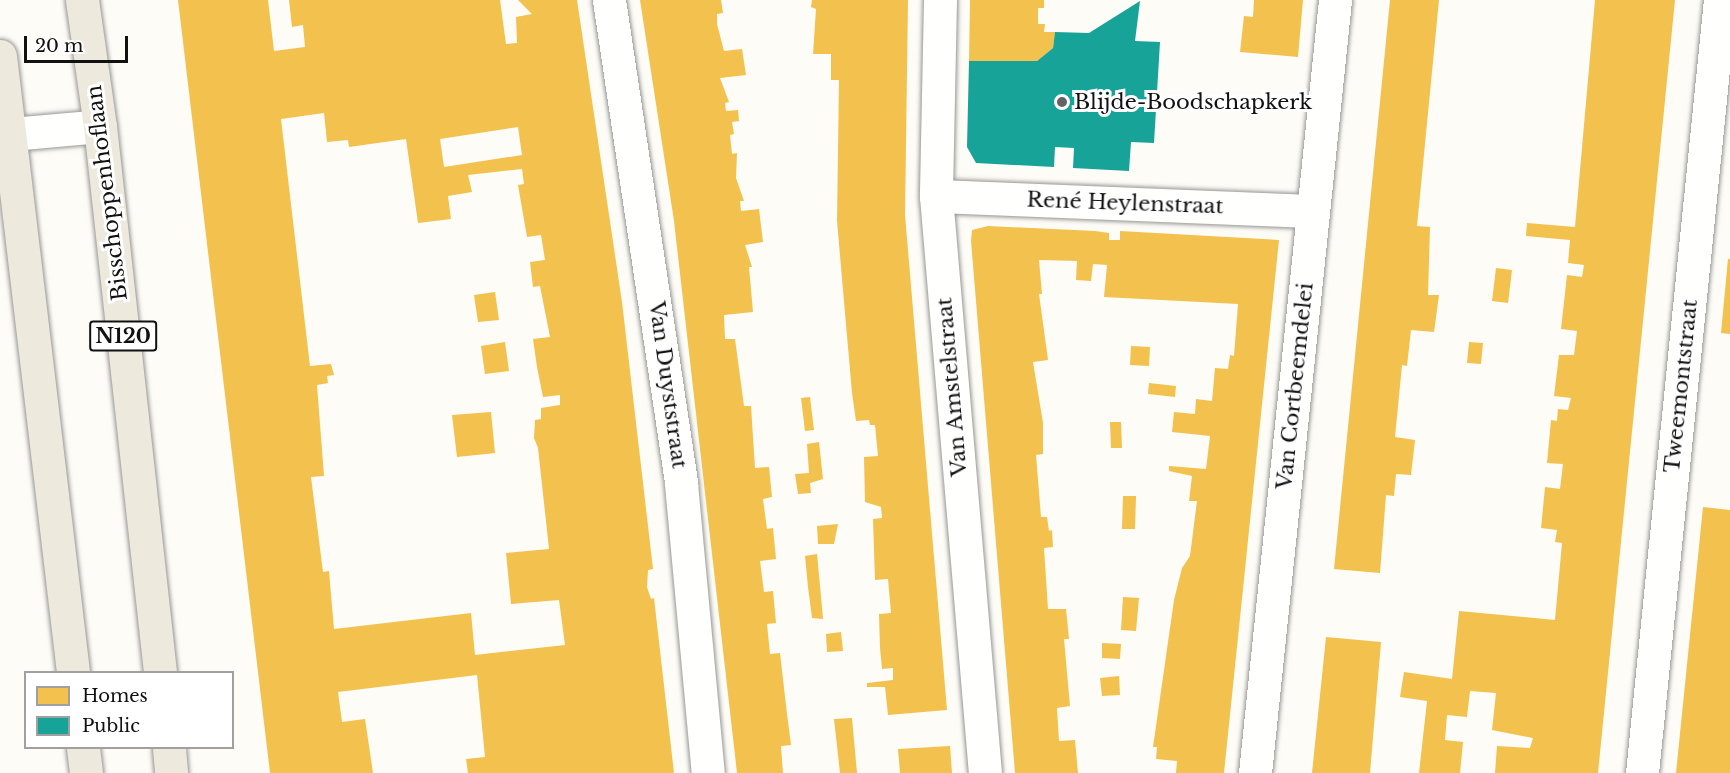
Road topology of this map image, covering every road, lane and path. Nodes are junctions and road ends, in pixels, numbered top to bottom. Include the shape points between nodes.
1 (82, 0) edge
2 (609, 0) edge
3 (940, 0) edge
4 (1335, 0) edge
5 (1720, 0) edge
6 (0, 56) edge
7 (100, 126) junction
8 (5, 135) edge
9 (936, 196) junction
10 (1313, 211) junction
11 (73, 671) edge
12 (160, 671) edge
13 (83, 749) edge
14 (169, 749) edge
15 (86, 773) edge
16 (171, 773) edge
17 (708, 773) edge
18 (985, 773) edge
19 (1255, 773) edge
20 (1642, 773) edge

1 - 7 main road, Bisschoppenhoflaan / N120
2 - 17 street, Van Duyststraat via 681,484
3 - 9 street, Van Amstelstraat
4 - 10 street, Van Cortbeemdelei
5 - 20 street, Tweemontstraat
6 - 8 main road
7 - 8 street
7 - 12 main road, Bisschoppenhoflaan / N120
8 - 11 main road
9 - 10 street, René Heylenstraat
9 - 18 street, Van Amstelstraat
10 - 19 street, Van Cortbeemdelei
13 - 15 main road
14 - 16 main road

